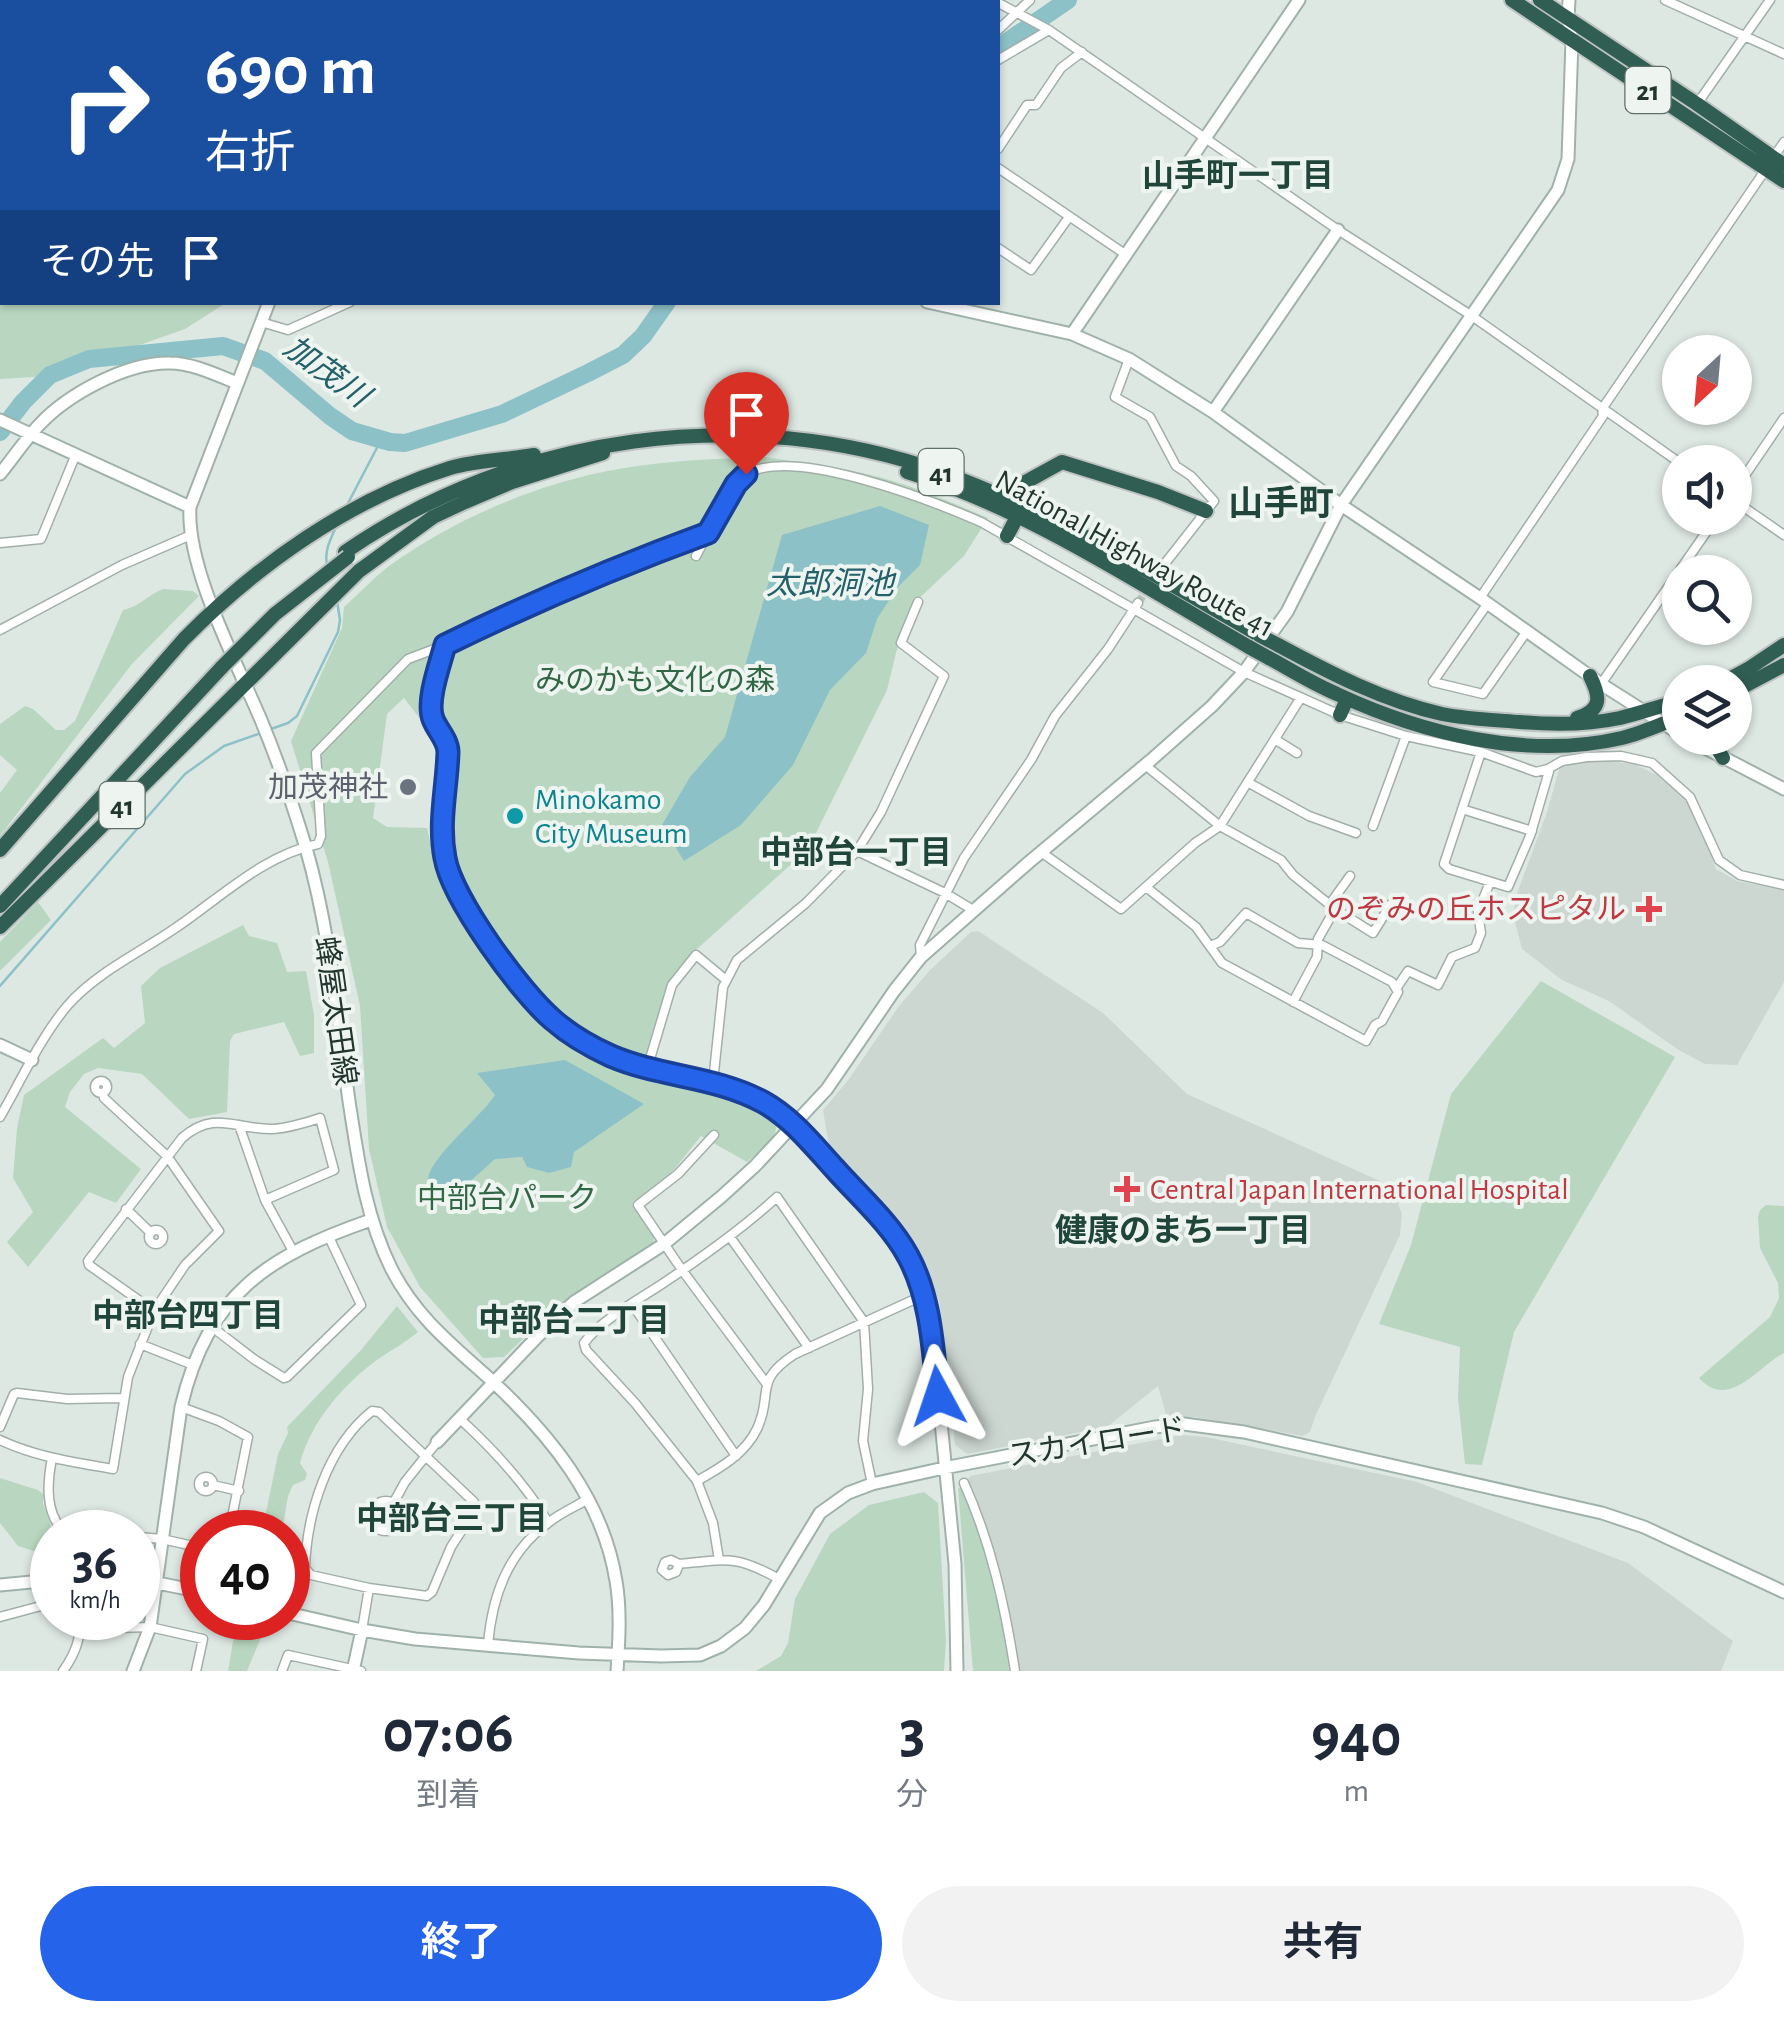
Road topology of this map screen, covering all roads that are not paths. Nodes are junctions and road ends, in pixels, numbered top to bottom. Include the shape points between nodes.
1 (1030, 0) edge
2 (1299, 0) edge
3 (1512, 0) edge
4 (1540, 0) edge
5 (1569, 0) edge
6 (1665, 0) edge
7 (1770, 0) edge
8 (1000, 3) edge
9 (1019, 12) junction
10 (1568, 18) junction
11 (1000, 28) edge
12 (1050, 30) junction
13 (1746, 36) junction
14 (1572, 40) junction
15 (1082, 52) junction
16 (1784, 54) edge
17 (1000, 59) edge
18 (1698, 104) junction
19 (1204, 138) junction
20 (1784, 142) edge
21 (1000, 146) edge
22 (1775, 164) edge
23 (1000, 169) edge
24 (1784, 181) edge
25 (1069, 216) junction
26 (1338, 230) junction
27 (1000, 249) edge
28 (1125, 254) junction
29 (268, 305) edge
30 (343, 305) edge
31 (953, 305) edge
32 (1472, 316) junction
33 (261, 322) junction
34 (1072, 334) junction
35 (1129, 360) junction
36 (237, 383) junction
37 (1602, 409) junction
38 (1213, 412) junction
39 (1784, 418) edge
40 (0, 420) edge
41 (26, 430) junction
42 (587, 448) junction
43 (612, 451) junction
44 (1662, 451) edge
45 (76, 454) junction
46 (1752, 465) edge
47 (0, 474) edge
48 (1342, 505) junction
49 (190, 507) junction
50 (1017, 510) junction
51 (1206, 511) junction
52 (1752, 512) edge
53 (708, 533) junction
54 (191, 534) junction
55 (1784, 534) edge
56 (1703, 535) edge
57 (1007, 536) junction
58 (0, 543) edge
59 (346, 554) junction
60 (696, 556) dead end
61 (1163, 566) tunnel mouth
62 (1484, 600) junction
63 (918, 602) dead end
64 (1136, 607) junction
65 (214, 609) junction
66 (0, 630) edge
67 (1527, 631) junction
68 (1784, 644) edge
69 (445, 645) junction
70 (1273, 652) junction
71 (1784, 665) edge
72 (1752, 667) edge
73 (1244, 672) junction
74 (1760, 678) junction
75 (1595, 680) junction
76 (1752, 682) edge
77 (244, 683) junction
78 (1752, 687) edge
79 (1300, 699) junction
80 (1347, 699) junction
81 (1662, 706) edge
82 (1643, 711) junction
83 (1340, 715) junction
84 (1662, 722) edge
85 (1532, 723) junction
86 (1662, 723) edge
87 (1406, 736) junction
88 (1276, 740) junction
89 (1297, 752) dead end
90 (1480, 752) junction
91 (1718, 755) edge
92 (1721, 755) edge
93 (1723, 758) junction
94 (1145, 765) junction
95 (1550, 768) junction
96 (1249, 783) junction
97 (1784, 789) edge
98 (1462, 809) junction
99 (1220, 826) junction
100 (1373, 826) dead end
101 (1532, 831) junction
102 (1356, 833) dead end
103 (306, 846) junction
104 (0, 850) edge
105 (857, 852) junction
106 (1041, 852) junction
107 (1350, 876) dead end
108 (1490, 882) junction
109 (1784, 885) edge
110 (1146, 887) junction
111 (456, 892) joint
112 (944, 893) junction
113 (0, 902) edge
114 (1391, 904) dead end
115 (1333, 906) junction
116 (973, 910) junction
117 (0, 927) edge
118 (1316, 945) junction
119 (1210, 946) junction
120 (921, 957) junction
121 (726, 980) junction
122 (1395, 986) junction
123 (1294, 1002) junction
124 (0, 1045) edge
125 (32, 1060) junction
126 (647, 1069) junction
127 (713, 1082) junction
128 (103, 1094) dead end
129 (0, 1117) edge
130 (793, 1124) junction
131 (239, 1125) junction
132 (714, 1135) dead end
133 (166, 1156) junction
134 (266, 1200) junction
135 (126, 1209) junction
136 (371, 1220) junction
137 (151, 1233) dead end
138 (328, 1235) junction
139 (730, 1237) junction
140 (664, 1244) junction
141 (293, 1251) junction
142 (682, 1270) junction
143 (924, 1295) junction
144 (632, 1304) junction
145 (154, 1311) junction
146 (864, 1322) junction
147 (212, 1327) junction
148 (140, 1344) junction
149 (809, 1348) junction
150 (193, 1365) junction
151 (493, 1382) junction
152 (766, 1383) junction
153 (123, 1398) junction
154 (181, 1407) junction
155 (459, 1418) junction
156 (0, 1427) edge
157 (0, 1440) edge
158 (437, 1442) joint
159 (424, 1456) junction
160 (736, 1456) junction
161 (52, 1458) junction
162 (944, 1468) junction
163 (697, 1481) junction
164 (964, 1483) dead end
165 (872, 1484) junction
166 (213, 1485) dead end
167 (239, 1491) junction
168 (588, 1499) junction
169 (394, 1502) junction
170 (51, 1510) edge
171 (234, 1510) edge
172 (548, 1522) junction
173 (162, 1539) junction
174 (180, 1543) edge
175 (160, 1553) edge
176 (718, 1560) junction
177 (680, 1564) dead end
178 (779, 1579) junction
179 (30, 1582) edge
180 (0, 1584) edge
181 (369, 1588) junction
182 (1784, 1592) edge
183 (30, 1609) edge
184 (0, 1617) edge
185 (310, 1617) edge
186 (160, 1629) edge
187 (362, 1630) junction
188 (78, 1640) edge
189 (145, 1640) edge
190 (488, 1645) junction
191 (618, 1655) junction
192 (353, 1670) edge
193 (62, 1671) edge
194 (133, 1671) edge
195 (196, 1671) edge
196 (282, 1671) edge
197 (361, 1671) edge
198 (618, 1671) edge
199 (957, 1671) edge
200 (1015, 1671) edge

1 - 9 street
2 - 19 street
3 - 14 highway, 21
4 - 10 highway, 21
5 - 10 street
6 - 13 street
7 - 13 street
8 - 9 street
9 - 11 street
9 - 12 street
10 - 14 street
10 - 18 highway, 21
12 - 15 street
12 - 17 street
13 - 16 street
13 - 18 street
14 - 22 highway, 21
14 - 32 street via 1564,176
15 - 19 street
15 - 21 street via 1036,105 1027,105
18 - 22 highway, 21
19 - 26 street
19 - 28 street
20 - 22 street
22 - 24 highway, 21
22 - 37 street
23 - 25 street
25 - 27 street via 1030,270
25 - 28 street
26 - 32 street
26 - 38 street
28 - 34 street
29 - 33 street, 蜂屋太田線
30 - 33 street via 288,330
31 - 34 street
32 - 37 street
32 - 48 street
33 - 36 street, 蜂屋太田線
34 - 35 street
35 - 38 street
35 - 51 street via 1115,397 1150,417 1176,466 1214,501
36 - 41 street via 172,362 141,366 106,379
36 - 49 street, 蜂屋太田線
37 - 44 street
37 - 62 street
38 - 48 street
39 - 46 street
40 - 41 street
41 - 45 street
41 - 47 street
42 - 50 highway, National Highway Route 41 / 41 via 736,435 810,442 938,471
42 - 59 highway, National Highway Route 41 / 41 via 458,490
42 - 65 highway, 41 via 462,465 409,484 323,528
43 - 50 highway, National Highway Route 41 / 41 via 683,443 782,445 876,462
43 - 59 highway, National Highway Route 41 / 41 via 482,486
43 - 77 highway, 41 via 512,482 434,518 346,583
45 - 49 street
45 - 58 street via 41,539
48 - 62 street
48 - 73 street via 1287,612
49 - 54 street, 蜂屋太田線
50 - 51 highway via 1022,484 1062,462
50 - 57 highway
50 - 70 highway, National Highway Route 41 / 41, bridge
51 - 61 street
52 - 55 street
53 - 57 street via 736,484 772,466 894,488
53 - 60 street
53 - 69 street via 602,572
54 - 65 street, 蜂屋太田線
54 - 66 street
56 - 75 street
57 - 64 street
59 - 113 highway, National Highway Route 41 / 41, bridge via 221,665
62 - 67 street
62 - 67 street via 1433,682 1484,694
63 - 105 street via 901,644 944,676
64 - 73 street
64 - 112 street via 1055,716
65 - 77 street, 蜂屋太田線
65 - 104 highway, 41
67 - 75 street
68 - 72 highway
69 - 103 street via 408,659 316,753 322,836
69 - 111 street via 430,706 449,747 442,812 445,859
70 - 80 highway, National Highway Route 41 / 41
70 - 85 highway, National Highway Route 41 / 41 via 1442,714
71 - 74 highway
73 - 79 street
73 - 94 street
74 - 76 highway
74 - 78 highway
75 - 82 street
75 - 85 highway via 1594,710
77 - 103 street, 蜂屋太田線
77 - 117 highway, 41
79 - 83 street
79 - 88 street
80 - 83 highway
80 - 86 highway, National Highway Route 41 / 41 via 1446,732 1526,745 1593,743
81 - 82 highway, National Highway Route 41 / 41
82 - 84 street
82 - 85 highway, National Highway Route 41 / 41 via 1576,724
83 - 87 street
87 - 90 street
87 - 100 street
88 - 89 street
88 - 96 street
90 - 95 street via 1536,772
90 - 98 street
91 - 93 street
92 - 93 highway
93 - 97 street
94 - 99 street
94 - 106 street
95 - 101 street
95 - 109 street via 1588,756 1652,763 1690,796 1719,860 1740,876
96 - 99 street
96 - 102 street
98 - 101 street
98 - 108 street via 1444,864
99 - 110 street
99 - 115 street via 1280,860
101 - 108 street via 1508,888
103 - 125 street via 252,872 83,990
103 - 136 street, 蜂屋太田線 via 330,954
105 - 112 street
105 - 121 street via 737,960
106 - 110 street via 1121,909
106 - 116 street
107 - 115 street
108 - 122 street via 1478,912 1475,948 1452,957 1438,986 1408,971
110 - 119 street via 1196,926
111 - 126 street via 496,954 551,1019 610,1056
112 - 116 street
112 - 120 street
114 - 115 street via 1372,933
115 - 118 street
116 - 120 street
118 - 119 street via 1298,943 1246,914
118 - 122 street
118 - 123 street via 1317,957
119 - 123 street via 1222,963
120 - 130 street via 827,1089
121 - 126 street via 696,955 672,985
121 - 127 street
122 - 123 street via 1398,992 1366,1040
124 - 125 street
125 - 129 street
126 - 127 street
127 - 130 street
128 - 133 street
130 - 140 street
130 - 143 street via 891,1232
131 - 133 street via 202,1124
131 - 134 street
131 - 134 street via 278,1129 320,1118 334,1170
132 - 140 street via 638,1205
133 - 135 street
133 - 145 street via 219,1230 185,1264
134 - 141 street
135 - 137 street
135 - 145 street via 88,1264
136 - 138 street
136 - 151 street, 蜂屋太田線 via 404,1293
138 - 141 street
138 - 147 street via 361,1305 287,1377
139 - 142 street
139 - 146 street via 777,1197
139 - 149 street
140 - 142 street
140 - 151 street via 574,1302
141 - 147 street via 242,1288
142 - 144 street
142 - 152 street
143 - 146 street
143 - 162 street
144 - 160 street
144 - 163 street via 590,1335 586,1350
145 - 148 street
146 - 149 street
146 - 165 street via 863,1442
147 - 150 street
148 - 150 street
148 - 153 street
149 - 152 street via 780,1364
150 - 154 street
151 - 155 street
151 - 168 street, 蜂屋太田線 via 562,1456
152 - 160 street via 756,1431
153 - 156 street via 17,1392
153 - 161 street via 113,1469
154 - 167 street via 248,1437
154 - 173 street
155 - 158 street
155 - 172 street via 518,1478
157 - 161 street
158 - 159 street
159 - 169 street
159 - 181 street via 476,1508 430,1594
159 - 181 street via 372,1411 339,1450 322,1484 306,1548 307,1573
160 - 163 street
161 - 170 street
162 - 165 street, スカイロード
162 - 182 street, スカイロード via 1155,1427 1214,1427 1602,1514
162 - 199 street
163 - 176 street
164 - 200 street via 999,1585
165 - 178 street, スカイロード via 820,1512
166 - 167 street
167 - 171 street
168 - 172 street
168 - 191 street, 蜂屋太田線 via 617,1584
169 - 169 street via 400,1522 388,1531 378,1528 372,1509
172 - 190 street via 508,1568
173 - 174 street
173 - 175 street
176 - 177 street
176 - 178 street via 740,1560
178 - 191 street, スカイロード via 764,1606 722,1646 700,1655
179 - 180 street
181 - 187 street
183 - 184 street
185 - 187 street, スカイロード
186 - 195 street via 203,1638
187 - 190 street, スカイロード
187 - 192 street
188 - 193 street
189 - 194 street
190 - 191 street, スカイロード
191 - 198 street, 蜂屋太田線
192 - 196 street via 288,1655
192 - 197 street

